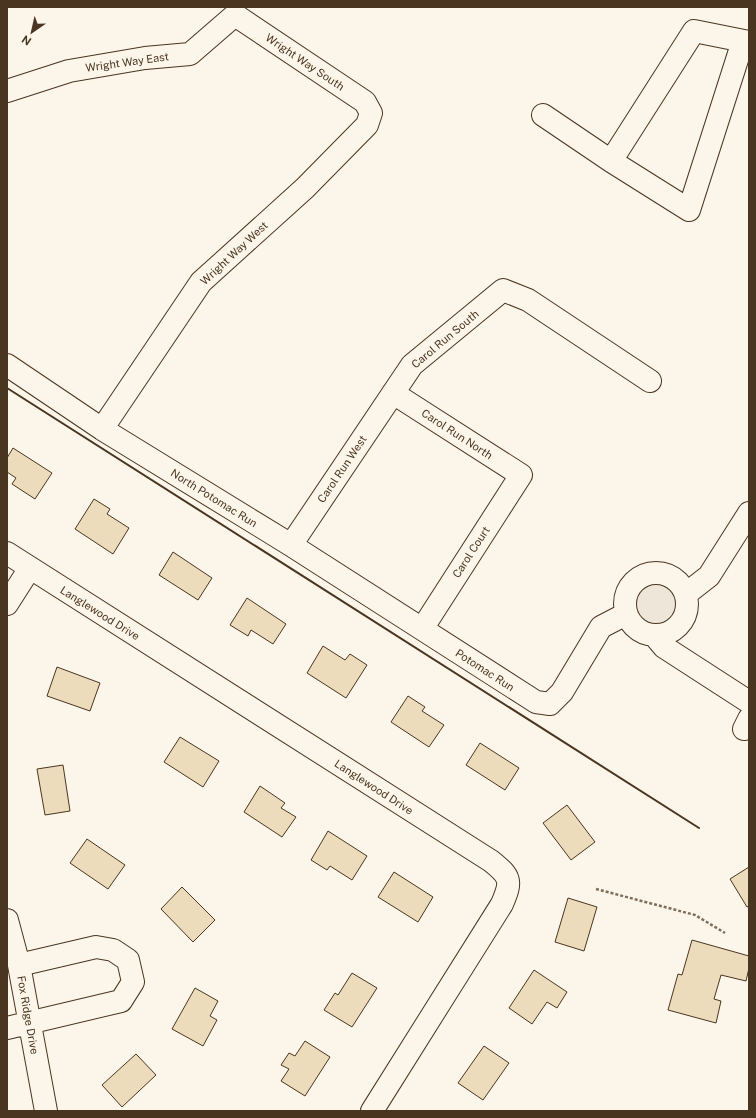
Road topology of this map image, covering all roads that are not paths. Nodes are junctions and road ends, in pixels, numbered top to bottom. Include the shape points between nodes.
1 (235, 15) joint
2 (746, 42) edge
3 (7, 91) edge
4 (371, 113) joint
5 (543, 115) dead end
6 (611, 161) junction
7 (7, 366) edge
8 (650, 381) dead end
9 (393, 392) junction
10 (102, 428) junction
11 (521, 475) joint
12 (749, 513) edge
13 (291, 545) junction
14 (7, 553) edge
15 (30, 568) junction
16 (686, 594) junction
17 (7, 604) edge
18 (626, 614) junction
19 (422, 629) junction
20 (654, 635) junction
21 (749, 702) edge
22 (7, 920) edge
23 (19, 965) junction
24 (29, 1024) junction
25 (7, 1028) edge
26 (46, 1111) edge
27 (372, 1111) edge

1 - 3 street, Wright Way East via 190,54 145,58 69,71
1 - 4 street, Wright Way South via 365,102
2 - 6 street via 694,31
2 - 6 street via 689,210
4 - 10 street, Wright Way West via 367,125 305,188 201,282
5 - 6 street
7 - 10 street, North Potomac Run
8 - 9 street, Carol Run South via 528,300 503,290 412,364
9 - 11 street, Carol Run North
9 - 13 street, Carol Run West
10 - 13 street, North Potomac Run
11 - 19 street, Carol Court
12 - 16 street via 709,576
13 - 19 street, North Potomac Run
14 - 15 street, Langlewood Drive
15 - 17 street
15 - 27 street, Langlewood Drive via 491,861 505,873 509,889 502,904
16 - 18 street via 680,583 670,576 658,572 646,574 635,580 628,590 625,601
16 - 20 street via 684,618 677,628 666,634
18 - 19 street, Potomac Run via 601,627 562,692 550,704 536,702
18 - 20 street via 632,624 642,632
20 - 21 street via 664,647
22 - 23 street, Fox Ridge Drive
23 - 24 street, Fox Ridge Drive
23 - 24 street via 96,947 113,950 128,960 133,982 121,1001
24 - 25 street
24 - 26 street, Fox Ridge Drive

